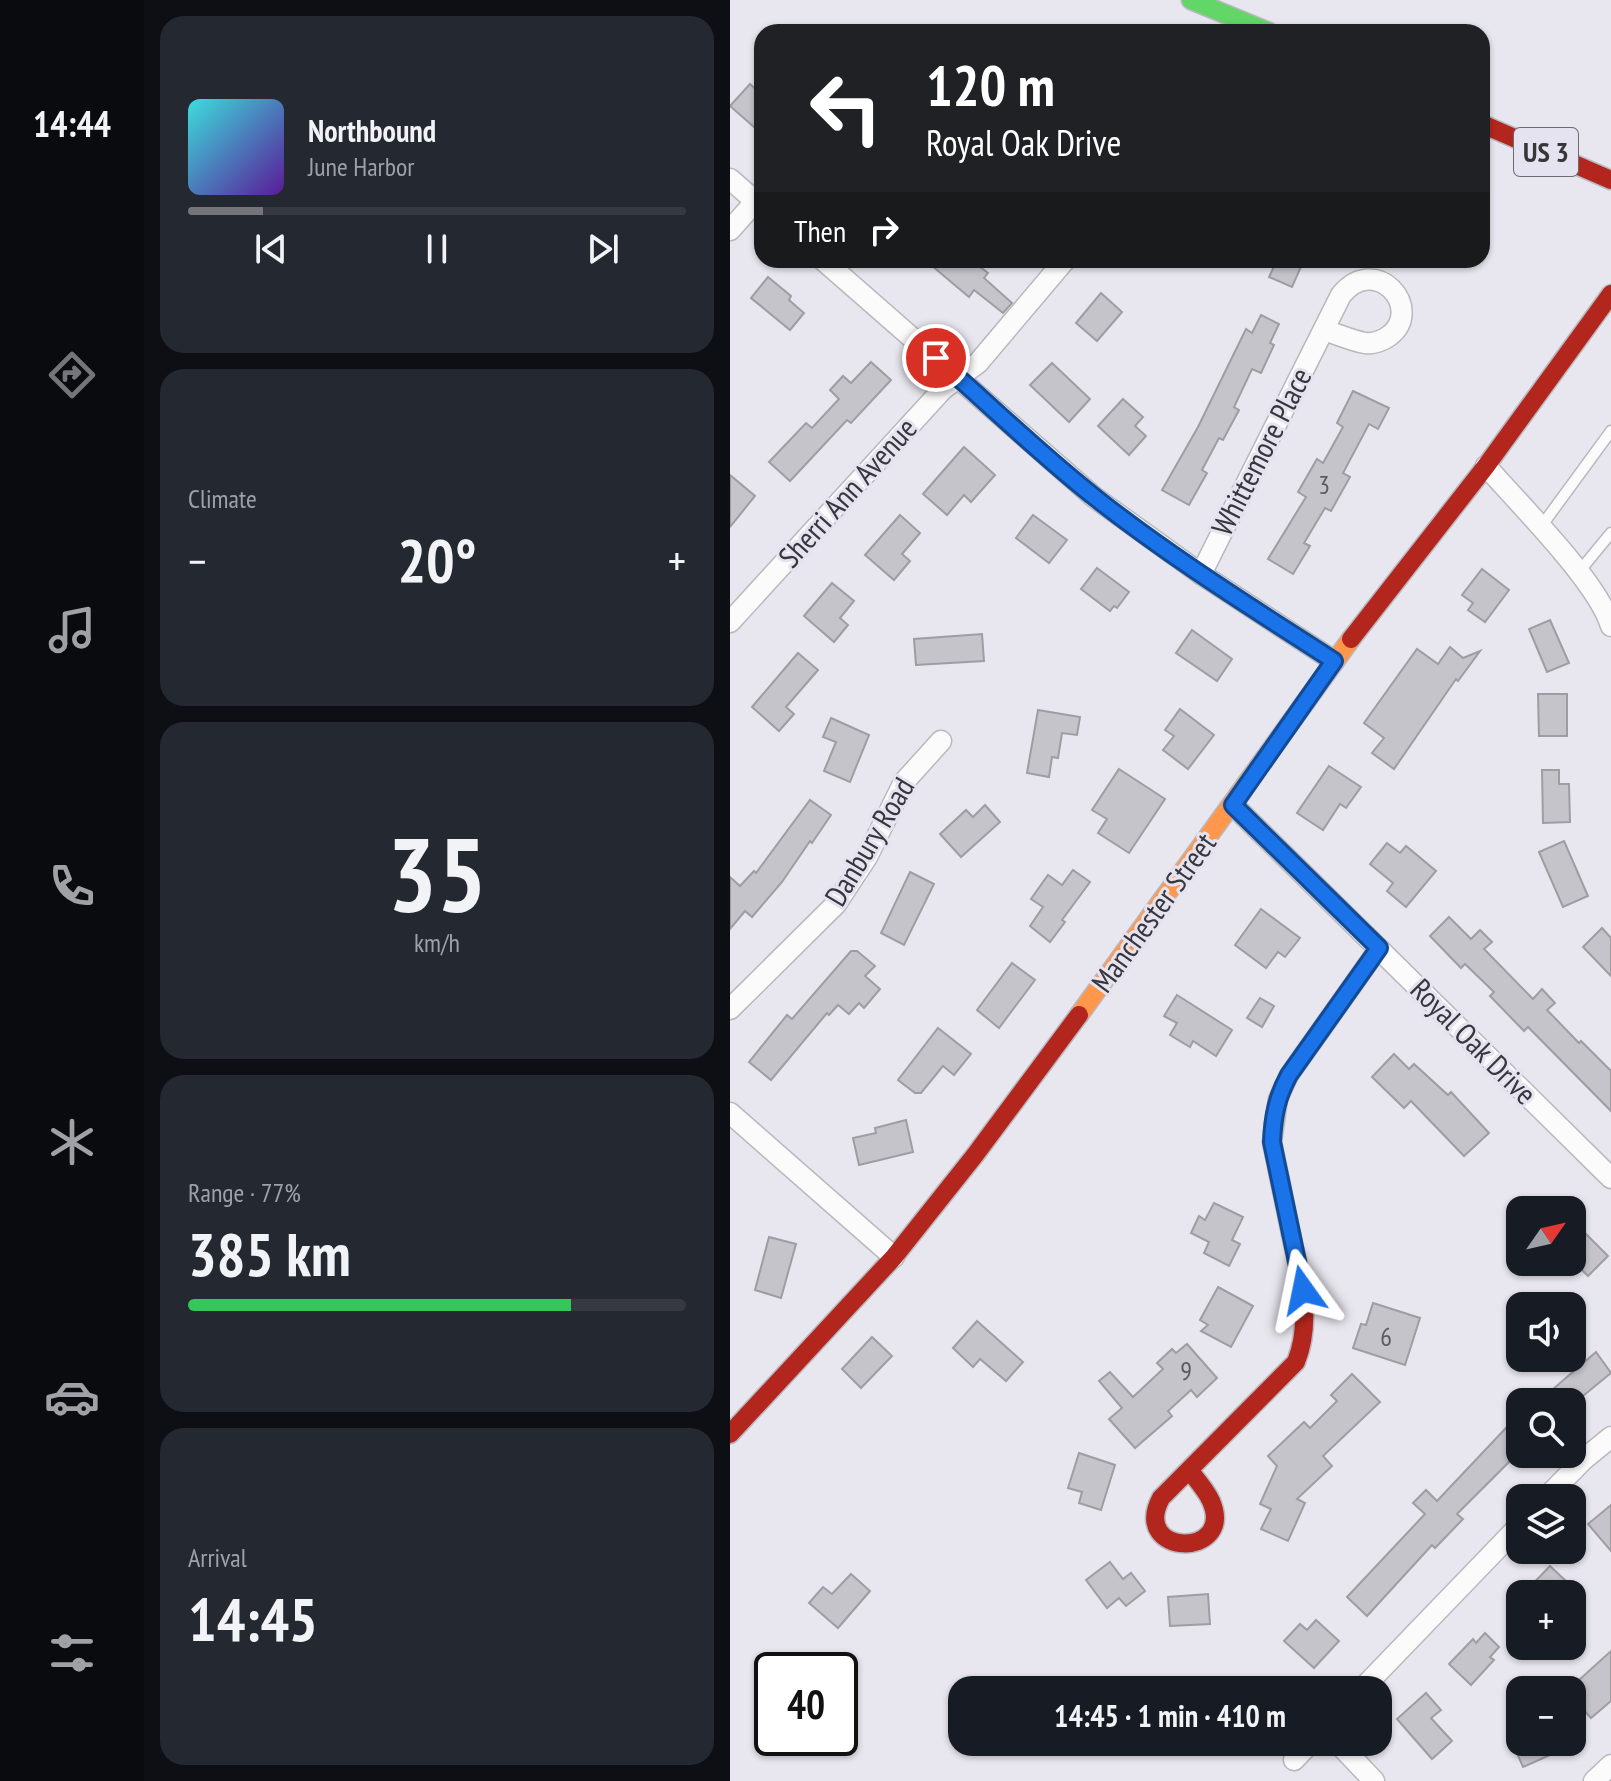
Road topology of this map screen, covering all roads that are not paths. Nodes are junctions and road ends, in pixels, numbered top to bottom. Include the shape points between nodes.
1 (1191, 0) edge
2 (1250, 24) edge
3 (1490, 127) edge
4 (730, 179) edge
5 (1611, 180) edge
6 (754, 200) edge
7 (754, 208) edge
8 (730, 230) edge
9 (832, 268) edge
10 (1058, 268) edge
11 (1611, 294) edge
12 (1324, 330) dead end
13 (959, 378) junction
14 (1611, 431) edge
15 (1486, 466) junction
16 (1540, 528) junction
17 (1611, 533) edge
18 (1578, 573) junction
19 (1201, 574) junction
20 (730, 622) edge
21 (1611, 626) edge
22 (1334, 661) junction
23 (941, 741) dead end
24 (1233, 805) junction
25 (1379, 948) junction
26 (730, 1009) edge
27 (730, 1113) edge
28 (1611, 1178) edge
29 (894, 1257) junction
30 (730, 1434) edge
31 (1611, 1437) edge
32 (1189, 1470) dead end
33 (1560, 1484) edge
34 (1506, 1540) edge
35 (1374, 1676) edge
36 (1298, 1756) edge
37 (1350, 1756) edge
38 (1294, 1760) dead end
39 (1611, 1765) edge
40 (1374, 1781) edge
41 (1594, 1781) edge

1 - 2 street
3 - 5 street, US 3
4 - 6 street
7 - 8 street
9 - 13 street
10 - 13 street, Sherri Ann Avenue via 978,363
11 - 15 street, Manchester Street
12 - 19 street, Whittemore Place
13 - 19 street via 1094,497
13 - 20 street, Sherri Ann Avenue via 943,389
14 - 16 lane
15 - 16 street
15 - 22 street, Manchester Street
16 - 18 street
17 - 18 lane
18 - 21 street
19 - 22 street
22 - 24 street, Manchester Street
23 - 26 street, Danbury Road via 904,782 867,857 836,904
24 - 25 street, Royal Oak Drive
24 - 29 street, Manchester Street
25 - 28 street, Royal Oak Drive
25 - 32 street via 1289,1075 1273,1120 1272,1142 1307,1315 1306,1340 1296,1362
27 - 29 street
29 - 30 street, Manchester Street
31 - 33 street
34 - 35 street
36 - 38 street
37 - 40 street
39 - 41 street

